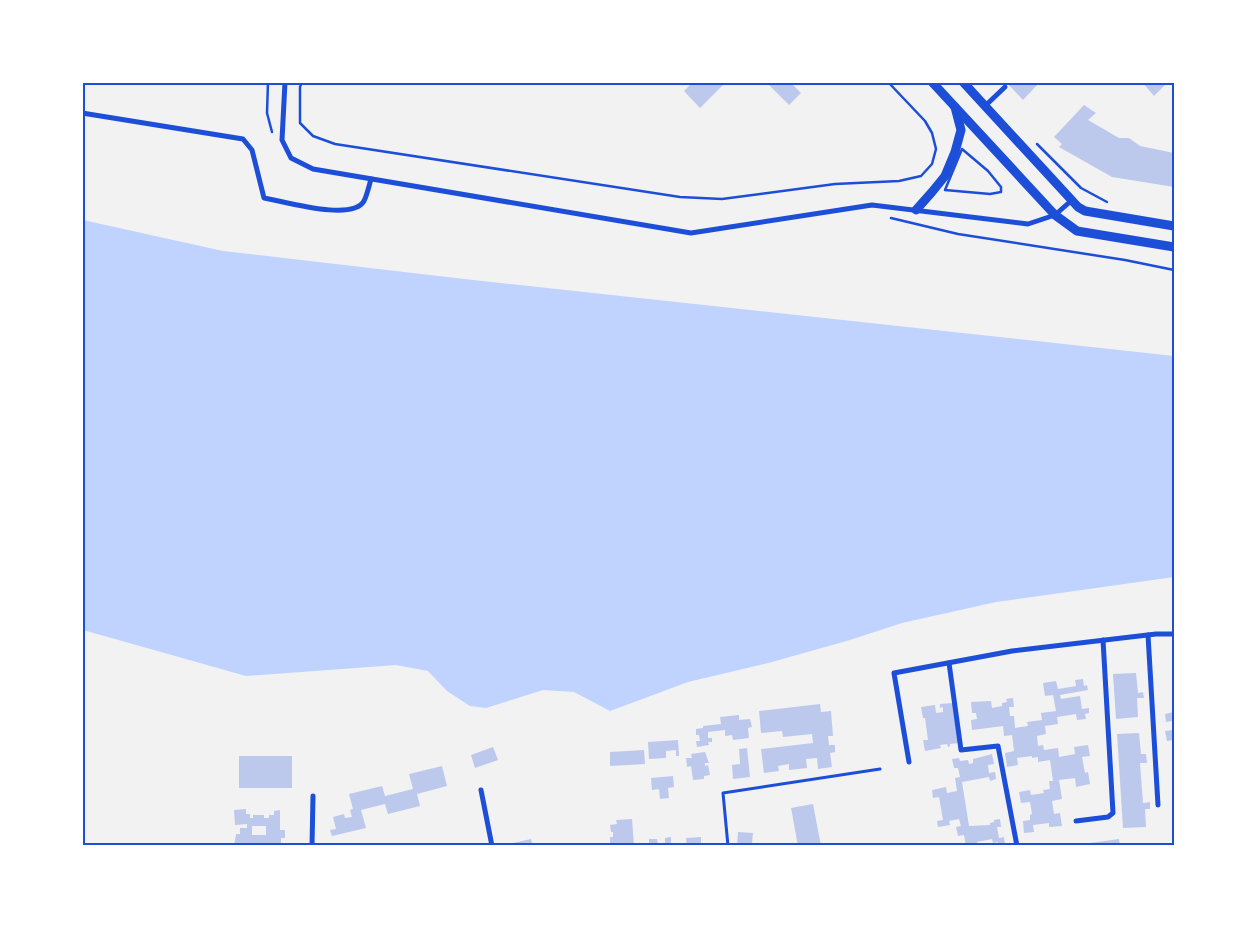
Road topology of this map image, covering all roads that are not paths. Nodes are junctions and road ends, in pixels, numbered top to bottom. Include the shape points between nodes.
1 (285, 82) edge
2 (932, 82) edge
3 (963, 82) edge
4 (1005, 87) dead end
5 (954, 105) junction
6 (985, 106) junction
7 (82, 113) edge
8 (371, 179) junction
9 (1072, 200) junction
10 (916, 210) junction
11 (1055, 215) junction
12 (1174, 226) edge
13 (1174, 247) edge
14 (1174, 634) edge
15 (1148, 635) junction
16 (1102, 640) junction
17 (949, 663) junction
18 (909, 762) dead end
19 (880, 768) dead end
20 (481, 790) dead end
21 (313, 796) dead end
22 (1158, 805) dead end
23 (1076, 822) dead end
24 (312, 846) edge
25 (492, 846) edge
26 (728, 846) edge
27 (1017, 846) edge

1 - 8 street via 282,140 291,158 313,169
2 - 5 street
3 - 6 street
4 - 6 street
5 - 10 street via 961,130 956,152 945,176
5 - 11 street
6 - 9 street
7 - 8 street via 243,139 252,150 264,198 337,212 354,210 364,202
8 - 10 street via 691,233 872,205
9 - 11 street
9 - 12 street via 1085,211
10 - 11 street via 1028,224
11 - 13 street via 1077,231
14 - 15 street
15 - 16 street
15 - 22 street
16 - 17 street via 1012,651
16 - 23 street via 1113,813 1108,817
17 - 18 street via 894,673
17 - 27 street via 961,750 998,746
19 - 26 lane via 723,794
20 - 25 street
21 - 24 street

